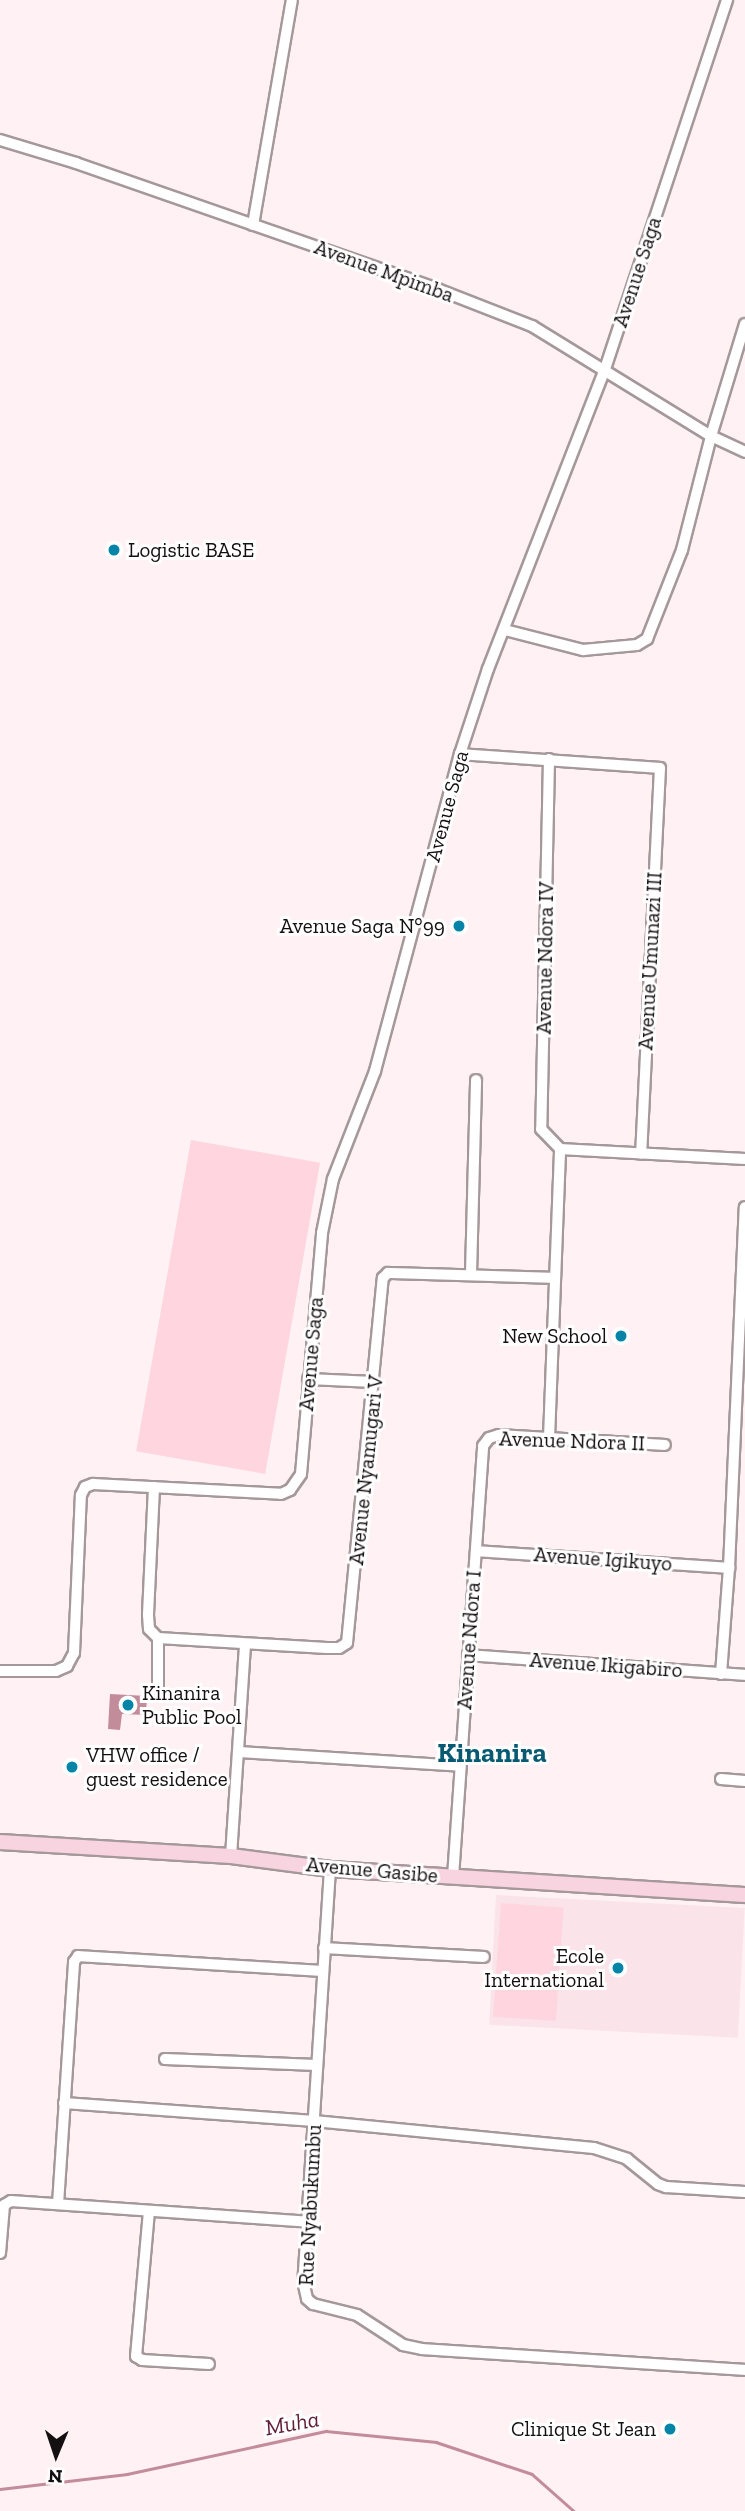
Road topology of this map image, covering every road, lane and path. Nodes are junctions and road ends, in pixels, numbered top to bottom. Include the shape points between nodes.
1 (292, 0) edge
2 (727, 0) edge
3 (0, 140) edge
4 (253, 225) junction
5 (745, 324) edge
6 (605, 369) junction
7 (711, 436) junction
8 (745, 452) edge
9 (505, 630) junction
10 (460, 754) junction
11 (549, 759) junction
12 (476, 1080) dead end
13 (560, 1149) junction
14 (641, 1154) junction
15 (745, 1159) edge
16 (745, 1207) edge
17 (471, 1274) junction
18 (553, 1278) junction
19 (308, 1378) junction
20 (374, 1382) junction
21 (549, 1438) junction
22 (665, 1445) dead end
23 (483, 1446) joint
24 (149, 1487) junction
25 (476, 1550) junction
26 (729, 1568) junction
27 (158, 1638) junction
28 (245, 1644) junction
29 (468, 1655) junction
30 (0, 1671) edge
31 (721, 1674) junction
32 (745, 1675) edge
33 (158, 1689) dead end
34 (240, 1752) junction
35 (460, 1766) junction
36 (721, 1779) dead end
37 (745, 1781) edge
38 (0, 1842) edge
39 (231, 1856) junction
40 (330, 1870) junction
41 (453, 1877) junction
42 (745, 1895) edge
43 (324, 1948) junction
44 (484, 1957) dead end
45 (322, 1971) junction
46 (165, 2059) dead end
47 (317, 2065) junction
48 (64, 2103) junction
49 (314, 2121) junction
50 (745, 2192) edge
51 (58, 2204) junction
52 (149, 2211) junction
53 (307, 2222) junction
54 (0, 2253) edge
55 (209, 2364) dead end
56 (745, 2370) edge

1 - 4 street
2 - 6 street, Avenue Saga
3 - 4 street, Avenue Mpimba
4 - 6 street, Avenue Mpimba via 532,326
5 - 7 street
6 - 7 street, Avenue Mpimba
6 - 9 street, Avenue Saga
7 - 8 street, Avenue Mpimba
7 - 9 street via 682,550 647,639 637,645 583,650
9 - 10 street, Avenue Saga
10 - 11 street
10 - 19 street, Avenue Saga via 375,1071 333,1179 322,1233
11 - 13 street, Avenue Ndora IV via 541,1129
11 - 14 street, Avenue Umunazi III via 660,768
12 - 17 street
13 - 14 street
13 - 18 street
14 - 15 street
16 - 26 street
17 - 18 street, Avenue Nyamugari V
17 - 20 street, Avenue Nyamugari V via 388,1273 383,1278
18 - 21 street
19 - 20 street
19 - 24 street, Avenue Saga via 300,1474 290,1490 281,1494
20 - 28 street, Avenue Nyamugari V via 347,1643 339,1648
21 - 22 street, Avenue Ndora II
21 - 23 street, Avenue Ndora II via 499,1435
23 - 25 street, Avenue Ndora I
24 - 27 street via 148,1615 149,1629
24 - 30 street via 85,1486 74,1653 67,1666 46,1672
25 - 26 street, Avenue Igikuyo
25 - 29 street, Avenue Ndora I
26 - 31 street
27 - 28 street, Avenue Nyamugari V
27 - 33 street
28 - 34 street
29 - 31 street, Avenue Ikigabiro
29 - 35 street, Avenue Ndora I
31 - 32 street, Avenue Ikigabiro
34 - 35 street
34 - 39 street
35 - 41 street, Avenue Ndora I
36 - 37 street
38 - 39 street, Avenue Gasibe
39 - 40 street, Avenue Gasibe
40 - 41 street, Avenue Gasibe
40 - 43 street, Rue Nyabukumbu
41 - 42 street, Avenue Gasibe
43 - 44 street
43 - 45 street, Rue Nyabukumbu
45 - 47 street, Rue Nyabukumbu
45 - 48 street via 78,1956
46 - 47 street
47 - 49 street, Rue Nyabukumbu
48 - 49 street
48 - 51 street
49 - 50 street via 594,2148 621,2155 666,2187
49 - 53 street, Rue Nyabukumbu
51 - 52 street
51 - 54 street via 11,2201 4,2205
52 - 53 street
52 - 55 street via 136,2356
53 - 56 street, Rue Nyabukumbu via 303,2281 307,2299 357,2315 403,2345

